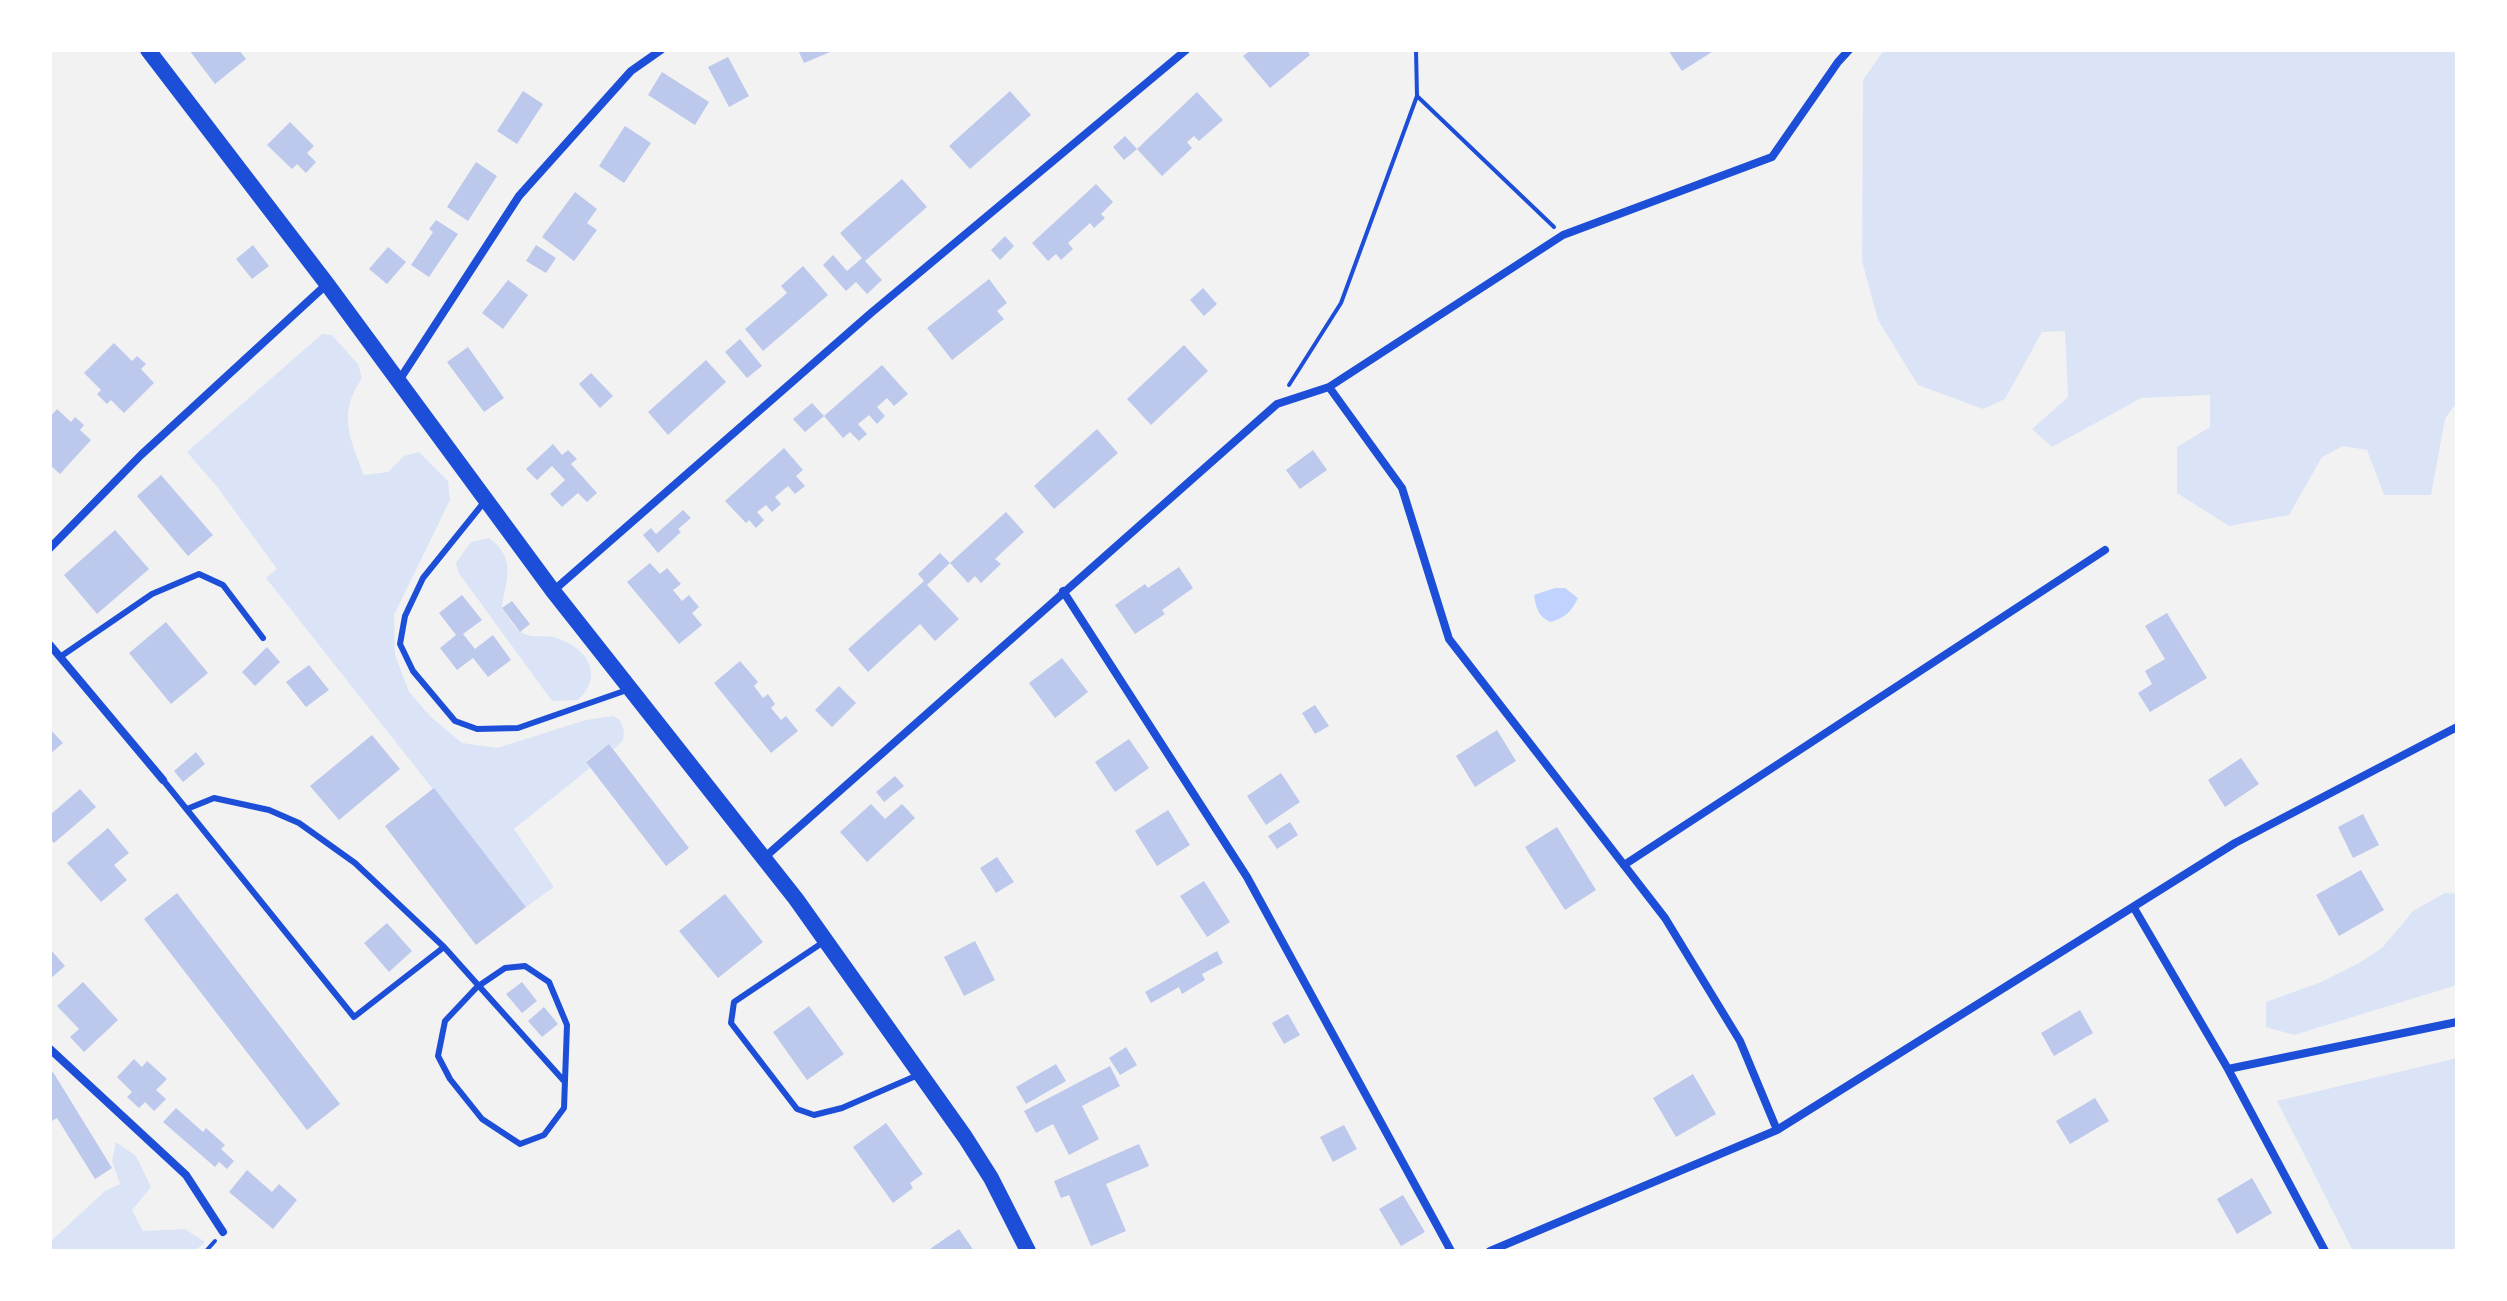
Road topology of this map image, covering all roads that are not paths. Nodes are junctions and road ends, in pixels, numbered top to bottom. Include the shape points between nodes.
1 (148, 50) edge
2 (661, 50) edge
3 (1186, 50) edge
4 (1849, 50) edge
5 (327, 284) junction
6 (398, 382) junction
7 (1329, 387) junction
8 (487, 498) junction
9 (50, 548) edge
10 (2105, 550) dead end
11 (553, 591) junction
12 (1063, 591) junction
13 (263, 638) dead end
14 (50, 645) edge
15 (60, 657) junction
16 (630, 689) junction
17 (2457, 727) edge
18 (163, 780) joint
19 (187, 809) junction
20 (765, 857) junction
21 (1624, 865) junction
22 (2134, 908) junction
23 (826, 940) junction
24 (444, 947) junction
25 (477, 987) junction
26 (2457, 1022) edge
27 (50, 1049) edge
28 (2228, 1069) junction
29 (922, 1073) junction
30 (564, 1081) junction
31 (1777, 1130) junction
32 (223, 1232) dead end
33 (1028, 1251) edge
34 (1451, 1251) edge
35 (1490, 1251) edge
36 (2325, 1251) edge

1 - 5 main road
2 - 6 street via 631,71 519,196
3 - 11 street via 871,313
4 - 7 street via 1772,157 1563,235
5 - 6 main road
5 - 9 street via 141,455
6 - 8 main road
7 - 12 street via 1277,404
7 - 21 street via 1402,488 1449,639
8 - 11 main road
8 - 16 lane via 423,578 405,616 400,644 413,671 455,721 477,729 518,728
10 - 21 street
11 - 16 main road
12 - 20 street
12 - 34 street via 1247,877
13 - 15 lane via 223,585 199,574 152,594
14 - 15 street
15 - 18 street
16 - 20 main road
17 - 22 street via 2235,843
18 - 19 lane
19 - 24 lane via 214,798 269,810 299,823 355,863
19 - 24 lane via 354,1017
20 - 23 main road
21 - 31 street via 1665,918 1740,1041
22 - 28 street
22 - 31 street
23 - 29 main road
23 - 29 lane via 734,1002 731,1023 797,1109 814,1115
24 - 25 lane
25 - 30 lane
25 - 30 lane via 505,968 525,966 549,982 567,1025
25 - 30 lane via 445,1021 438,1056 482,1119 520,1144 544,1135 564,1108
26 - 28 street
27 - 32 street via 186,1175
28 - 36 street
29 - 33 main road via 991,1178
31 - 35 street

